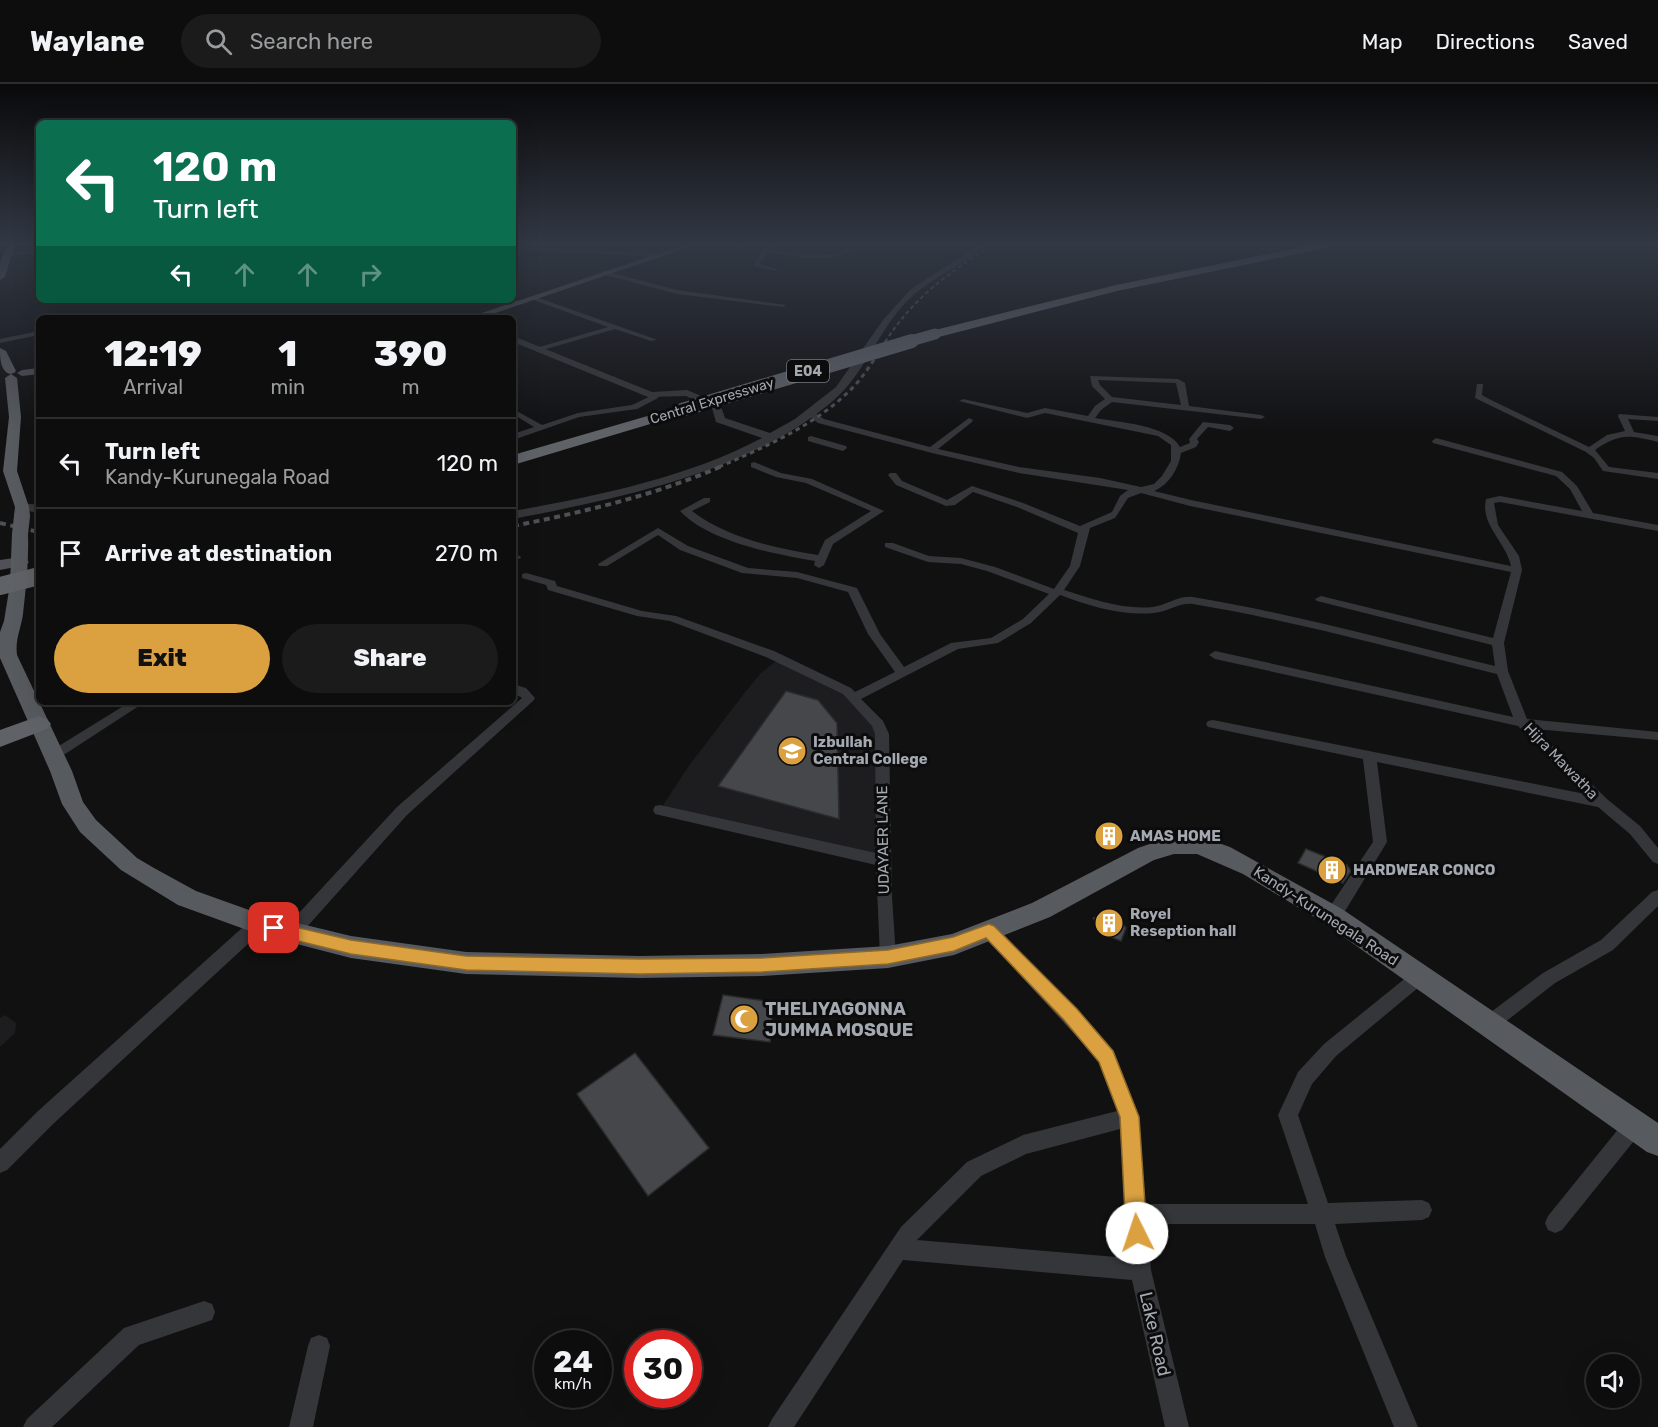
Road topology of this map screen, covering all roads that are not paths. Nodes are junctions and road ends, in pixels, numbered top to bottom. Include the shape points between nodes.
1 (499, 307) edge
2 (558, 307) edge
3 (898, 307) edge
4 (1018, 307) edge
5 (1043, 307) edge
6 (479, 315) edge
7 (614, 327) junction
8 (36, 334) edge
9 (653, 339) dead end
10 (516, 340) edge
11 (0, 341) edge
12 (539, 350) junction
13 (0, 351) edge
14 (36, 370) edge
15 (9, 374) edge
16 (1480, 386) dead end
17 (656, 396) junction
18 (1110, 399) junction
19 (963, 401) dead end
20 (1185, 406) junction
21 (678, 408) junction
22 (809, 413) junction
23 (516, 415) edge
24 (1261, 417) dead end
25 (1090, 419) junction
26 (1658, 419) edge
27 (969, 420) dead end
28 (540, 427) junction
29 (1230, 428) dead end
30 (863, 432) junction
31 (1631, 434) junction
32 (516, 436) edge
33 (770, 437) junction
34 (811, 439) dead end
35 (1658, 439) edge
36 (1436, 441) dead end
37 (932, 450) junction
38 (1589, 450) junction
39 (516, 451) edge
40 (1178, 451) junction
41 (516, 459) edge
42 (754, 465) dead end
43 (893, 475) dead end
44 (1658, 476) edge
45 (1140, 490) junction
46 (707, 500) dead end
47 (36, 511) edge
48 (516, 514) edge
49 (1590, 516) junction
50 (22, 519) junction
51 (1658, 528) edge
52 (1083, 531) junction
53 (889, 545) dead end
54 (821, 559) junction
55 (603, 564) dead end
56 (20, 568) edge
57 (1517, 570) junction
58 (526, 576) dead end
59 (815, 579) junction
60 (0, 586) edge
61 (1057, 592) junction
62 (1321, 599) dead end
63 (1498, 643) junction
64 (1215, 655) dead end
65 (4, 656) edge
66 (1502, 671) junction
67 (902, 672) junction
68 (516, 689) edge
69 (855, 697) junction
70 (134, 705) edge
71 (36, 718) junction
72 (0, 723) edge
73 (1522, 723) junction
74 (1213, 724) dead end
75 (1658, 736) edge
76 (0, 739) edge
77 (54, 755) junction
78 (1370, 757) junction
79 (1602, 803) junction
80 (660, 810) dead end
81 (1658, 858) edge
82 (884, 861) junction
83 (1658, 896) edge
84 (1333, 916) junction
85 (258, 924) junction
86 (989, 930) junction
87 (291, 933) junction
88 (888, 957) junction
89 (1419, 976) junction
90 (1489, 1024) junction
91 (1129, 1117) junction
92 (1635, 1124) junction
93 (1658, 1141) edge
94 (0, 1163) edge
95 (1422, 1209) dead end
96 (1135, 1214) junction
97 (1322, 1214) junction
98 (1555, 1223) dead end
99 (898, 1250) junction
100 (1140, 1270) junction
101 (204, 1312) dead end
102 (319, 1346) dead end
103 (35, 1427) edge
104 (301, 1427) edge
105 (780, 1427) edge
106 (1177, 1427) edge
107 (1406, 1427) edge

1 - 6 main road
2 - 7 street
3 - 22 street via 853,374
4 - 21 highway, Central Expressway / E04 via 898,338
5 - 21 highway, Central Expressway / E04, bridge
7 - 9 street
7 - 12 street
8 - 11 street
10 - 12 street
12 - 17 street
13 - 15 highway, Kandy-Kurunegala Road
14 - 15 main road
15 - 50 highway, Kandy-Kurunegala Road via 15,417 10,471
16 - 38 street via 1478,396 1486,401
17 - 28 street via 634,407 579,415
17 - 33 street via 694,394 717,406 720,420
18 - 20 street
18 - 20 street via 1093,378 1178,381
18 - 25 street
19 - 25 street via 1026,416 1045,410
20 - 24 street
21 - 39 highway, Central Expressway / E04
21 - 41 highway, Central Expressway / E04
22 - 30 street via 821,421
22 - 33 street
23 - 28 street
25 - 40 street via 1165,435
26 - 31 street via 1622,416
27 - 37 street
28 - 32 street
29 - 40 street via 1206,424 1193,439 1193,445
30 - 34 street via 841,449
30 - 37 street
31 - 35 street
31 - 38 street via 1609,437
33 - 48 street via 646,485
36 - 49 street via 1559,474 1574,488
37 - 45 street via 1019,470
38 - 44 street via 1606,469
40 - 45 street via 1177,460 1163,482
42 - 54 street via 809,482 879,511 829,542
43 - 52 street via 899,483 946,503 972,489
45 - 52 street via 1122,498 1115,514 1090,522
45 - 57 street
46 - 54 street via 685,511 741,540
47 - 50 street
49 - 51 street
49 - 57 street via 1500,499 1489,501 1493,525 1514,556
50 - 56 highway, Kandy-Kurunegala Road
52 - 61 street via 1075,566
53 - 61 street via 928,559 960,561 991,569
54 - 59 street
55 - 59 street via 658,531 684,548 746,570
56 - 60 highway, bridge
56 - 65 highway, Kandy-Kurunegala Road via 14,618 5,638
57 - 63 street, Hijra Mawatha
58 - 69 street, UDAYAER LANE via 587,599 672,618 729,637 811,672
59 - 67 street via 853,590 875,635
61 - 66 street via 1133,610 1155,610 1189,600
61 - 67 street via 1027,621 994,641 955,646
62 - 63 street
63 - 66 street, Hijra Mawatha
64 - 73 street
65 - 71 highway, Kandy-Kurunegala Road
66 - 73 street, Hijra Mawatha
67 - 69 street
68 - 87 street via 529,698 402,811
69 - 82 street, UDAYAER LANE via 879,723 882,734
70 - 77 street
71 - 72 highway
71 - 76 highway
71 - 77 highway, Kandy-Kurunegala Road
73 - 75 street
73 - 79 street, Hijra Mawatha
74 - 78 street
77 - 85 highway, Kandy-Kurunegala Road via 73,804 88,826 129,864 188,898
78 - 79 street
78 - 84 street via 1380,842
79 - 81 street, Hijra Mawatha via 1635,830
80 - 82 street
82 - 88 street, UDAYAER LANE
83 - 90 street via 1607,945 1549,978
84 - 86 highway, Kandy-Kurunegala Road via 1222,853 1198,845 1173,845 1146,854 1041,910
84 - 89 highway, Kandy-Kurunegala Road
85 - 87 highway, Kandy-Kurunegala Road
85 - 94 street
86 - 88 highway, Kandy-Kurunegala Road via 954,944
86 - 91 street, Lake Road via 1107,1057
87 - 88 highway, Kandy-Kurunegala Road via 362,949 466,963 640,967
89 - 90 highway, Kandy-Kurunegala Road
89 - 97 street via 1330,1050 1305,1078 1288,1115
90 - 92 highway, Kandy-Kurunegala Road
91 - 96 street, Lake Road
91 - 99 street via 1023,1145 974,1169 908,1234
92 - 93 highway, Kandy-Kurunegala Road
92 - 98 street
95 - 97 street
96 - 97 street
96 - 100 street, Lake Road
97 - 107 street
99 - 100 street
99 - 105 street
100 - 106 street, Lake Road
101 - 103 street via 132,1336
102 - 104 street

